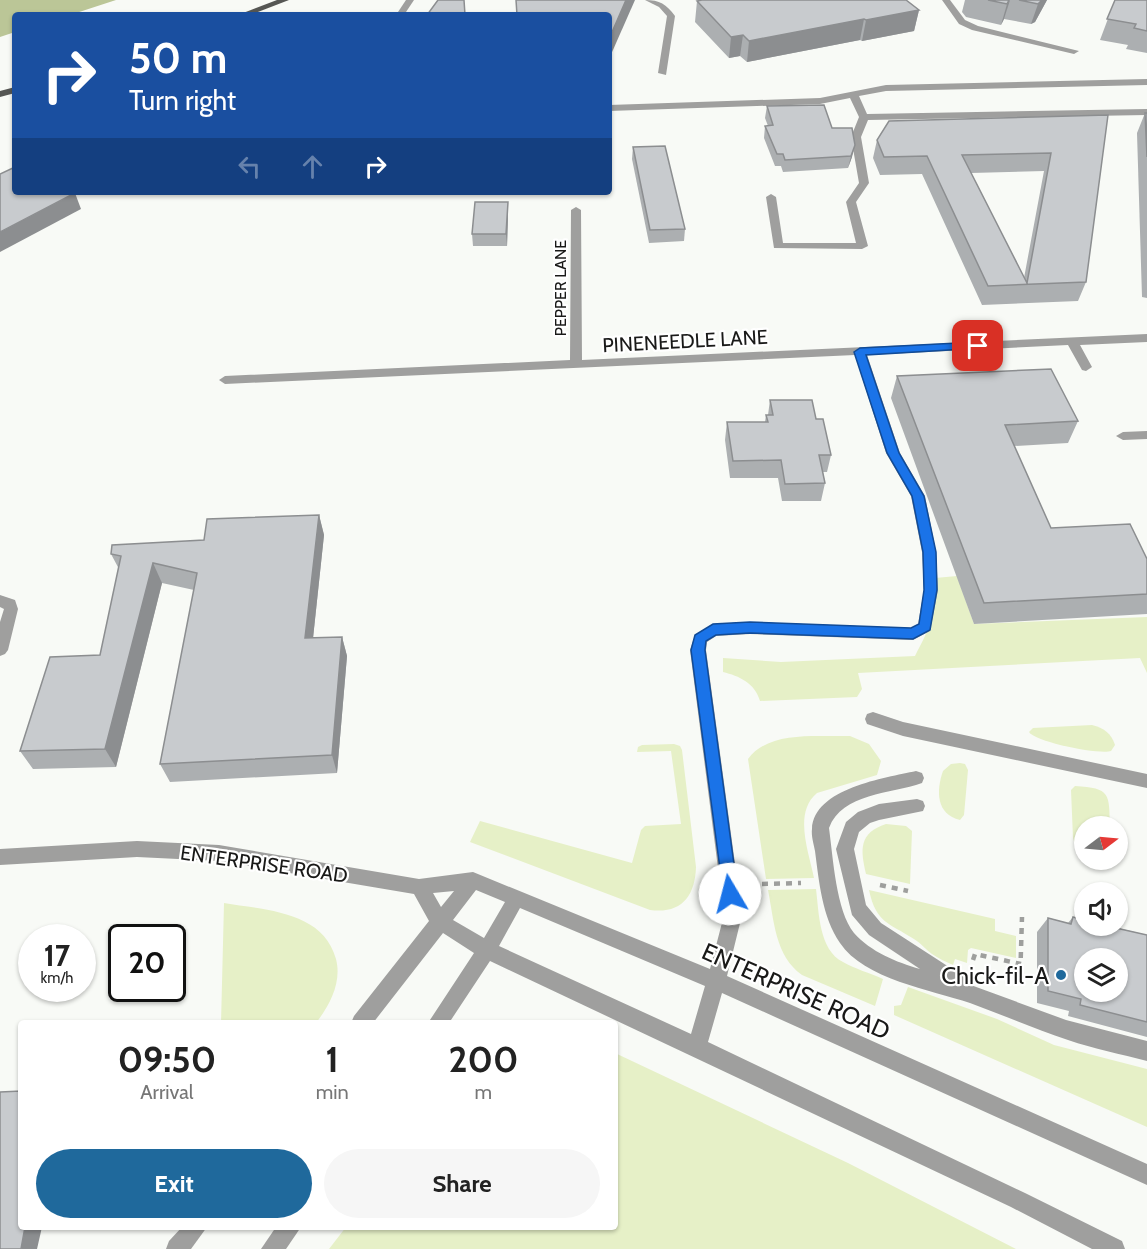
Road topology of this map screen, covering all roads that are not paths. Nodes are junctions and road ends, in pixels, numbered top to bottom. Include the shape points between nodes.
1 (285, 0) edge
2 (649, 0) edge
3 (946, 0) edge
4 (251, 12) edge
5 (1074, 51) dead end
6 (663, 73) dead end
7 (1147, 81) edge
8 (853, 93) junction
9 (612, 108) edge
10 (1147, 112) edge
11 (864, 117) junction
12 (771, 197) dead end
13 (576, 210) dead end
14 (1147, 338) edge
15 (1072, 341) junction
16 (860, 352) junction
17 (576, 365) junction
18 (1086, 367) dead end
19 (225, 380) dead end
20 (1147, 435) edge
21 (1123, 436) dead end
22 (0, 602) edge
23 (0, 651) edge
24 (873, 719) dead end
25 (916, 778) dead end
26 (1147, 781) edge
27 (918, 806) dead end
28 (0, 857) edge
29 (473, 880) junction
30 (419, 887) junction
31 (516, 899) junction
32 (440, 921) junction
33 (487, 950) junction
34 (716, 981) junction
35 (972, 994) junction
36 (364, 1020) edge
37 (440, 1020) edge
38 (697, 1047) junction
39 (1147, 1051) edge
40 (1147, 1175) edge
41 (193, 1230) edge
42 (288, 1230) edge
43 (177, 1249) edge
44 (272, 1249) edge
45 (1114, 1249) edge

1 - 4 main road
2 - 6 street via 662,5 671,16
3 - 5 street via 962,22 975,28
7 - 8 street via 886,88
8 - 9 street via 820,101
8 - 11 street
10 - 11 street
11 - 12 street via 856,137 864,183 851,202 862,246 778,246
13 - 17 street, PEPPER LANE
14 - 15 street, PINENEEDLE LANE
15 - 16 street, PINENEEDLE LANE
15 - 18 street
16 - 17 street, PINENEEDLE LANE
16 - 34 street via 893,453 918,496 929,552 930,590 925,627 913,634 750,628 713,630 700,639 698,650 733,915
17 - 19 street, PINENEEDLE LANE
20 - 21 street
22 - 23 street via 10,604 11,609
24 - 26 street via 903,729
25 - 35 street via 868,789 826,813 820,828 839,922 846,937 871,957 907,974
27 - 35 street via 879,812 852,827 845,849 858,909 875,929
28 - 30 street, ENTERPRISE ROAD via 137,849 219,853
29 - 30 street, ENTERPRISE ROAD
29 - 31 street, ENTERPRISE ROAD
29 - 32 street
30 - 32 street
31 - 33 street
31 - 34 street, ENTERPRISE ROAD
32 - 33 street
32 - 36 street
33 - 37 street
33 - 38 street
34 - 38 street
34 - 40 street, ENTERPRISE ROAD
35 - 39 street via 1056,1027
38 - 45 street
41 - 43 street
42 - 44 street

